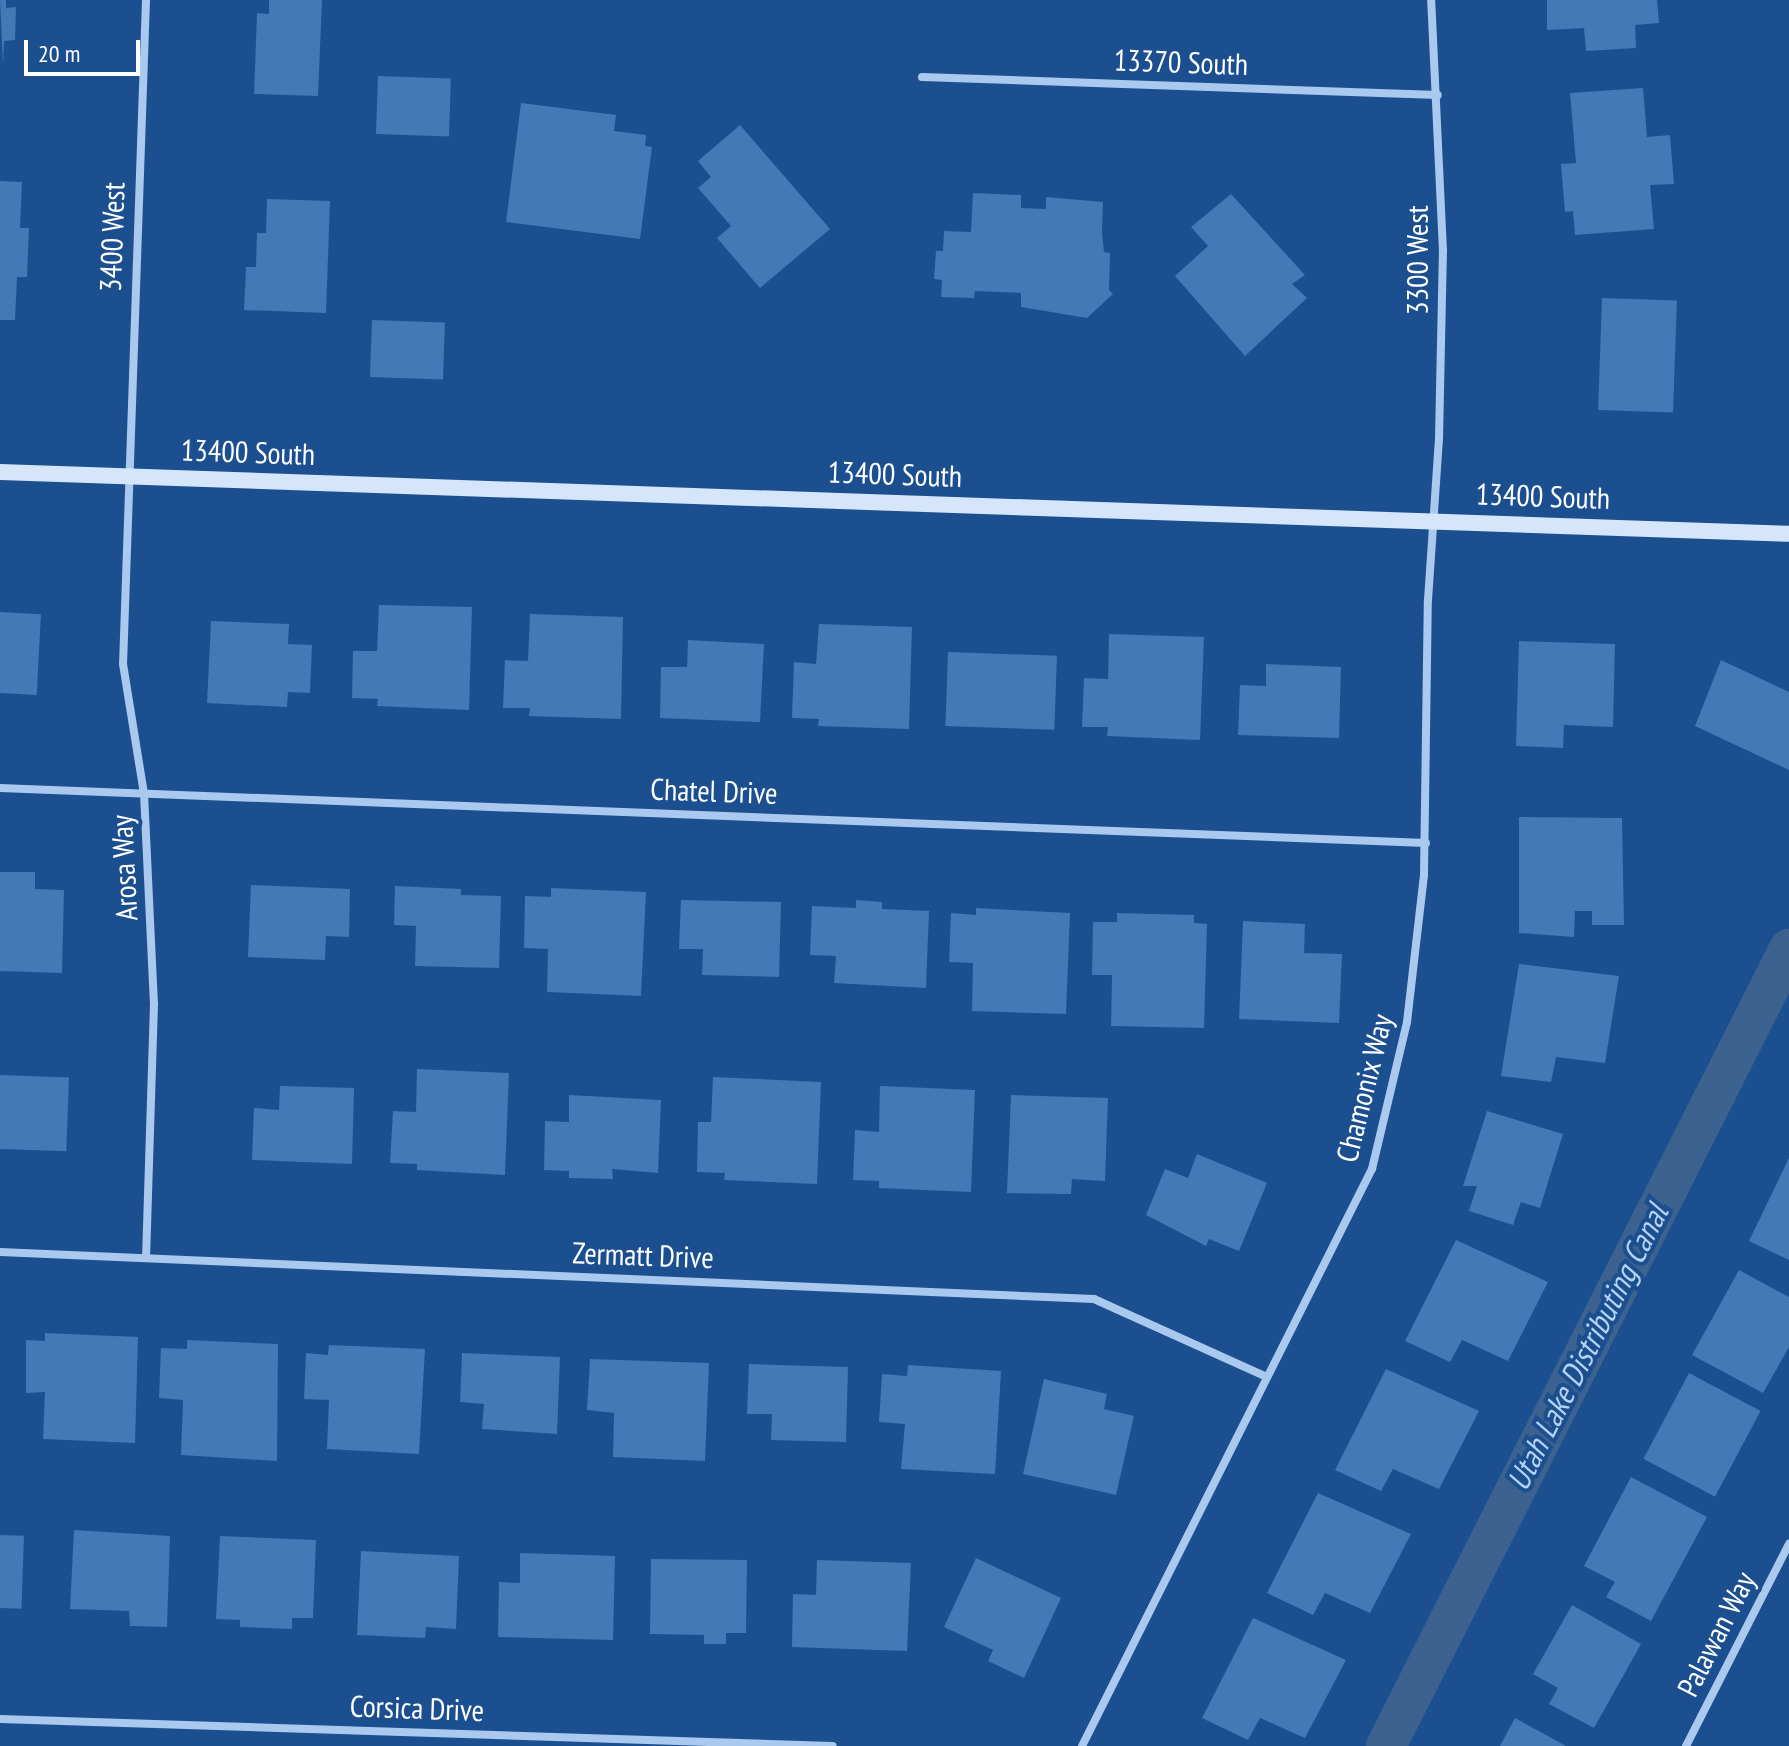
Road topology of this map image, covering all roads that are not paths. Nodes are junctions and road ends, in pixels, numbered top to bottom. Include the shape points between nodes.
1 (146, 0) edge
2 (1431, 0) edge
3 (922, 77) dead end
4 (1438, 95) junction
5 (0, 472) edge
6 (125, 476) junction
7 (1430, 520) junction
8 (1789, 534) edge
9 (0, 788) edge
10 (144, 793) junction
11 (1426, 843) junction
12 (0, 1252) edge
13 (146, 1258) junction
14 (1267, 1377) junction
15 (1789, 1544) edge
16 (0, 1719) edge
17 (833, 1746) edge
18 (1082, 1746) edge
19 (1686, 1746) edge

1 - 6 street, 3400 West
2 - 4 street, 3300 West
3 - 4 street, 13370 South
4 - 7 street, 3300 West via 1443,251 1439,439
5 - 6 main road, 13400 South
6 - 7 main road, 13400 South
6 - 10 street, Arosa Way via 123,664
7 - 8 main road, 13400 South
7 - 11 street, Chamonix Way
9 - 10 street, Chatel Drive
10 - 11 street, Chatel Drive
10 - 13 street, Arosa Way via 154,1004
11 - 14 street, Chamonix Way via 1407,1022 1372,1169
12 - 13 street, Zermatt Drive
13 - 14 street, Zermatt Drive via 1094,1299
14 - 18 street, Chamonix Way
15 - 19 street, Palawan Way
16 - 17 street, Corsica Drive

